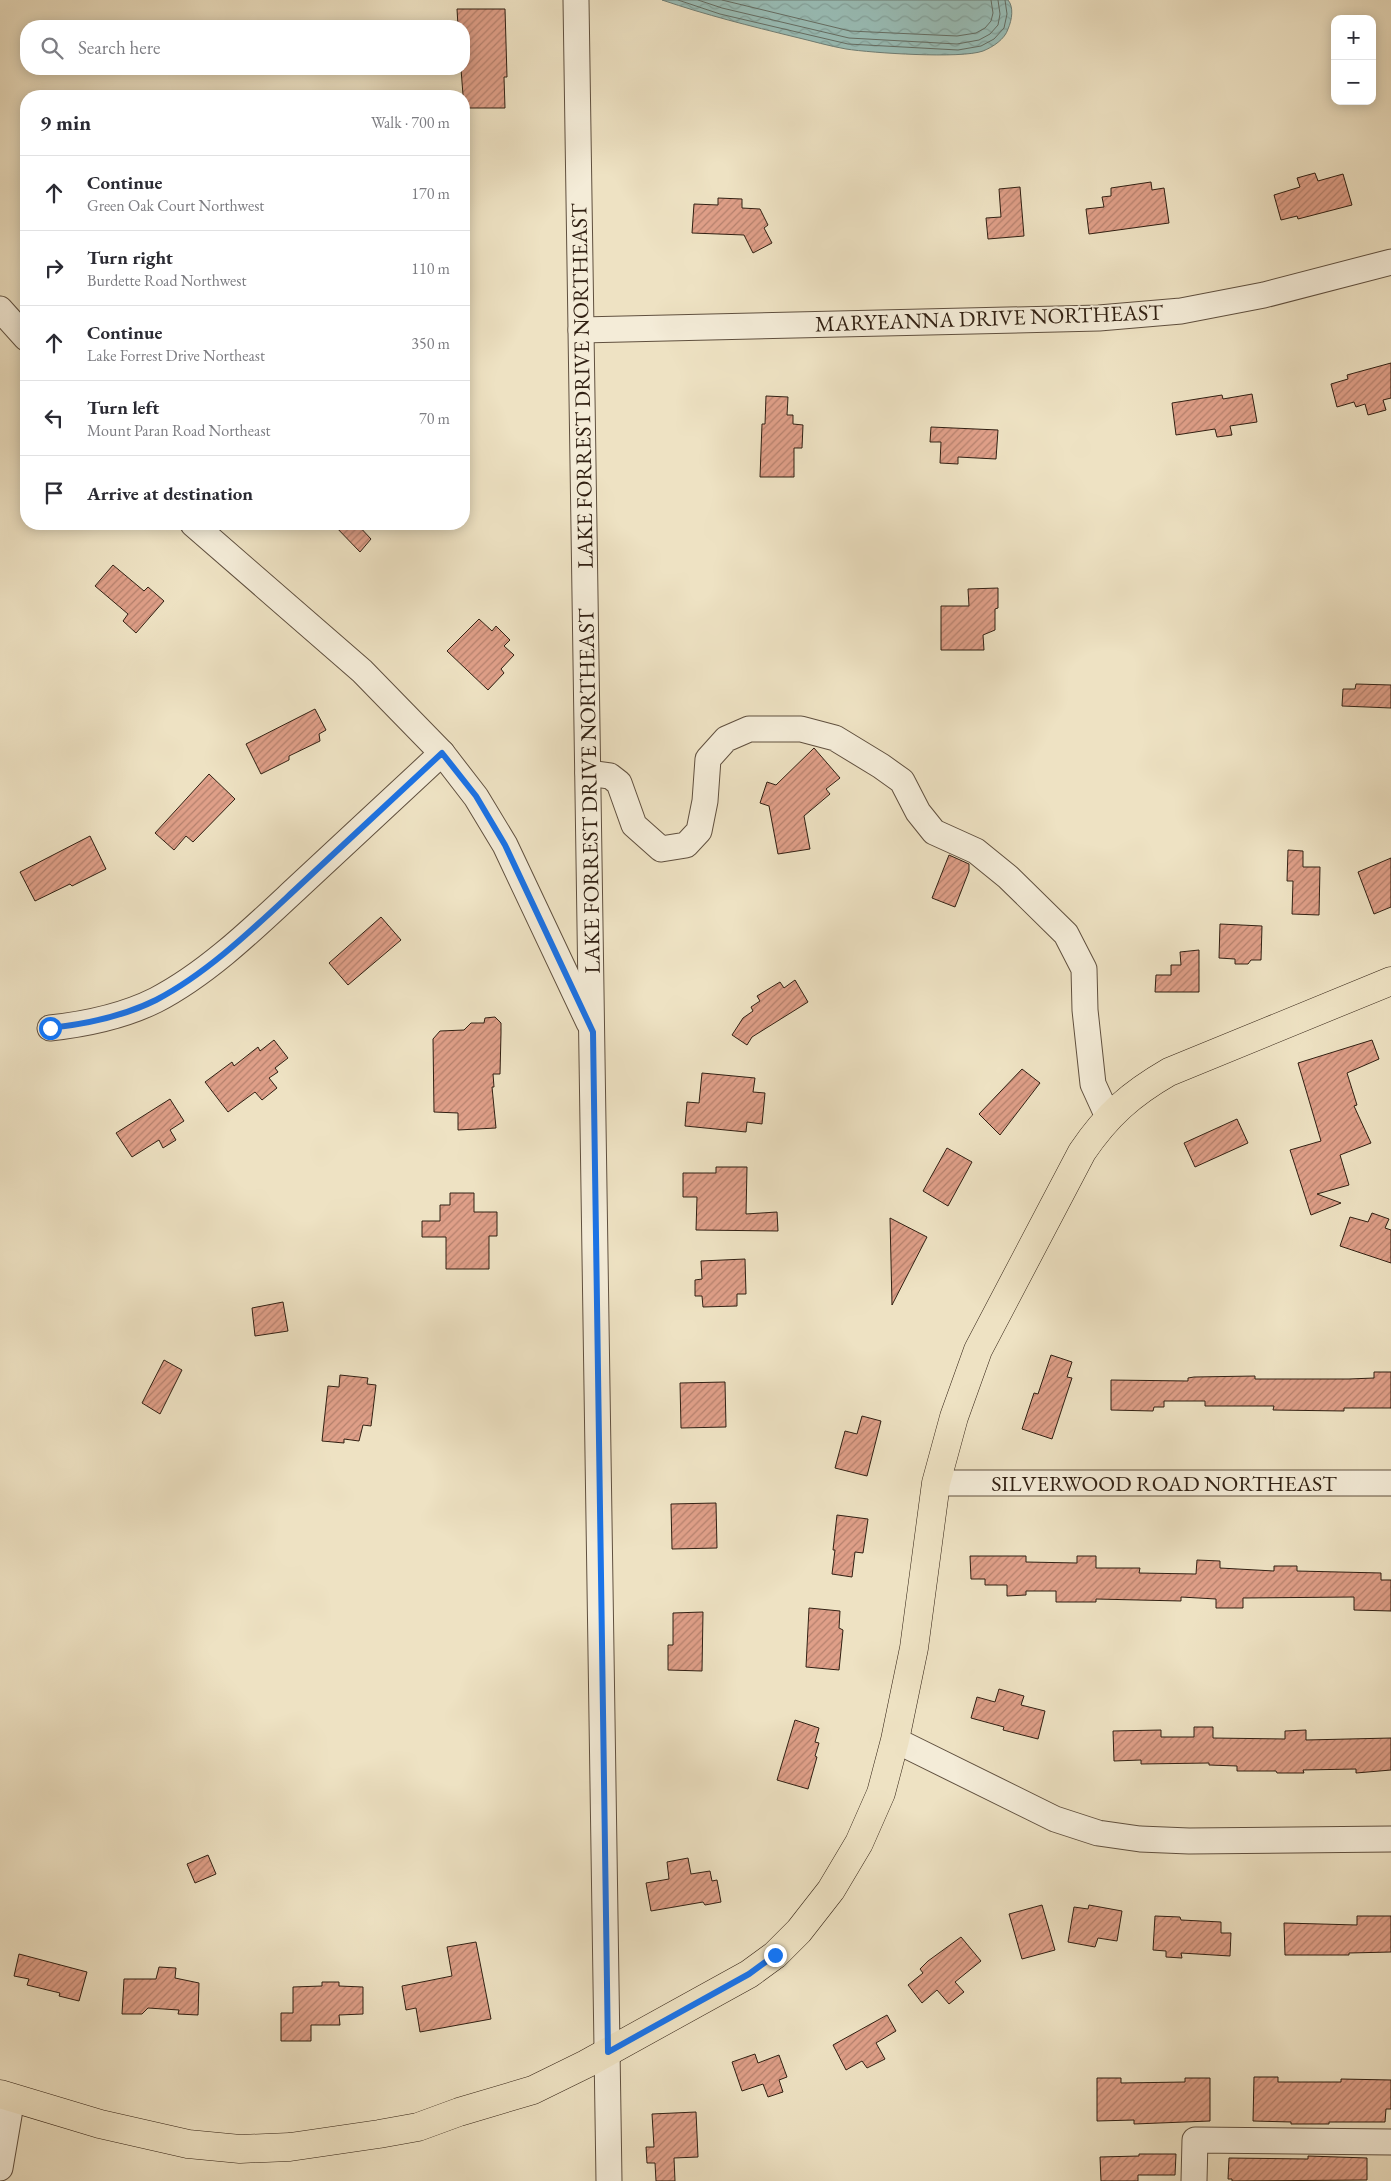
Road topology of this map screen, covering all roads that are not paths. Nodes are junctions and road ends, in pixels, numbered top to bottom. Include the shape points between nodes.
1 (576, 0) edge
2 (1391, 262) edge
3 (0, 308) edge
4 (581, 330) junction
5 (20, 331) edge
6 (200, 530) edge
7 (442, 753) junction
8 (588, 773) junction
9 (1391, 981) edge
10 (50, 1028) dead end
11 (593, 1032) junction
12 (1108, 1117) junction
13 (936, 1483) junction
14 (1391, 1483) edge
15 (896, 1740) junction
16 (1391, 1839) edge
17 (608, 2052) junction
18 (6, 2096) edge
19 (1391, 2142) edge
20 (0, 2168) edge
21 (609, 2181) edge
22 (1194, 2181) edge

1 - 4 street, LAKE FORREST DRIVE NORTHEAST
2 - 4 street, MARYEANNA DRIVE NORTHEAST via 1264,295 1181,311 1099,318
3 - 5 street
4 - 8 street, LAKE FORREST DRIVE NORTHEAST
6 - 7 street via 362,671
7 - 10 street via 258,924 190,979 156,1000 119,1015 85,1024
7 - 11 street via 476,796 505,845
8 - 11 street, LAKE FORREST DRIVE NORTHEAST
8 - 12 street via 610,776 619,783 634,825 661,849 686,845 699,831 708,759 726,740 749,729 801,729 835,738 882,766 902,781 918,812 934,832 976,851 1008,877 1066,934 1084,969 1093,1084
9 - 12 main road via 1169,1072 1143,1086
11 - 17 street, LAKE FORREST DRIVE NORTHEAST
12 - 13 main road via 1082,1152 978,1350 954,1417
13 - 14 street, SILVERWOOD ROAD NORTHEAST
13 - 15 main road via 914,1648
15 - 16 street via 1055,1819 1098,1833 1189,1841
15 - 17 main road via 881,1793 859,1843 832,1890 799,1931 775,1955 749,1974
17 - 18 main road via 533,2090 418,2126 290,2147 240,2149 188,2144 100,2124
17 - 21 street, LAKE FORREST DRIVE NORTHEAST
18 - 20 street
19 - 22 street via 1194,2140

